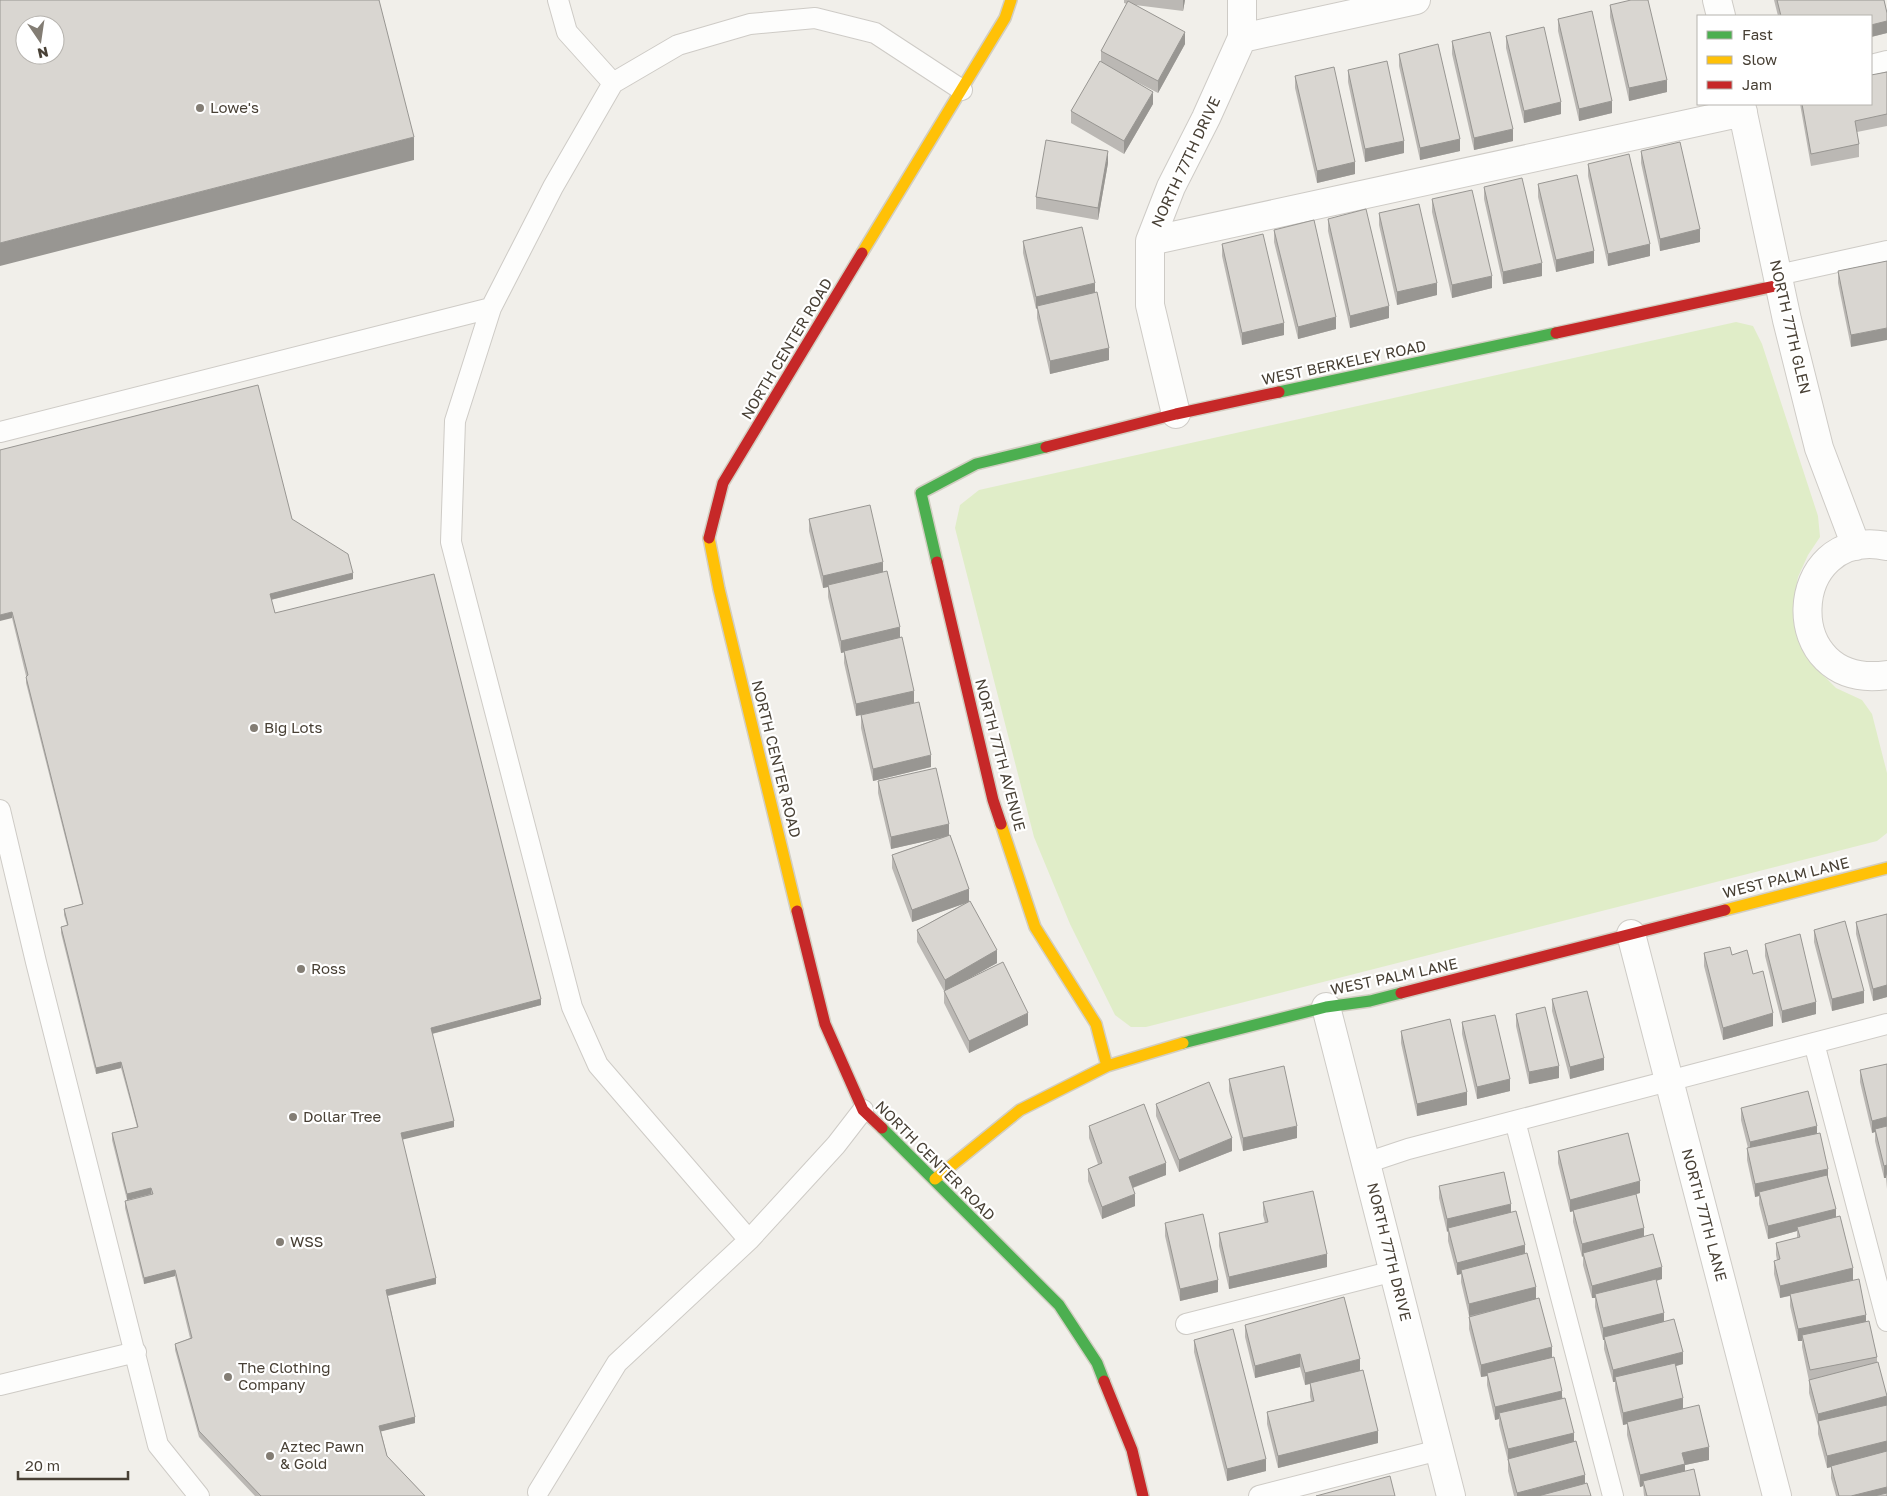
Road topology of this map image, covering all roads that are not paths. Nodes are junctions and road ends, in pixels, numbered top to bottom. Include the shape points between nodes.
1 (558, 0) edge
2 (1011, 0) edge
3 (1242, 0) edge
4 (1416, 0) edge
5 (1717, 0) edge
6 (1721, 15) edge
7 (1242, 38) junction
8 (1887, 61) edge
9 (1872, 65) edge
10 (613, 83) junction
11 (962, 90) junction
12 (1742, 108) edge
13 (1150, 241) junction
14 (1887, 251) edge
15 (1779, 280) junction
16 (491, 308) junction
17 (1176, 414) junction
18 (0, 432) edge
19 (921, 493) joint
20 (1856, 546) junction
21 (1887, 546) edge
22 (1887, 676) edge
23 (0, 810) edge
24 (1887, 868) edge
25 (1631, 934) junction
26 (1326, 1007) junction
27 (1887, 1024) edge
28 (1814, 1042) junction
29 (1107, 1066) junction
30 (1669, 1082) junction
31 (863, 1110) junction
32 (1515, 1121) junction
33 (1366, 1163) junction
34 (935, 1178) junction
35 (748, 1240) junction
36 (1394, 1271) junction
37 (1887, 1321) edge
38 (1186, 1324) dead end
39 (136, 1352) junction
40 (0, 1385) edge
41 (1439, 1450) junction
42 (538, 1492) dead end
43 (199, 1496) edge
44 (1143, 1496) edge
45 (1259, 1496) edge
46 (1451, 1496) edge
47 (1613, 1496) edge
48 (1777, 1496) edge

1 - 10 lane via 567,32
2 - 11 street, NORTH CENTER ROAD via 1005,18
3 - 7 street, NORTH 77TH DRIVE
4 - 7 street
5 - 6 street
7 - 13 street, NORTH 77TH DRIVE via 1171,187
8 - 9 lane
10 - 11 lane via 678,45 750,24 815,18 876,33
10 - 16 lane via 553,187
11 - 31 street, NORTH CENTER ROAD via 723,483 710,536 719,589 825,1024
12 - 13 street
12 - 15 street, NORTH 77TH GLEN
13 - 17 street, NORTH 77TH DRIVE via 1150,305
14 - 15 lane
15 - 17 street, WEST BERKELEY ROAD
15 - 20 street, NORTH 77TH GLEN via 1818,448
16 - 18 lane
16 - 35 lane via 456,422 452,542 572,1007 598,1065
17 - 19 street, WEST BERKELEY ROAD via 976,464
19 - 29 street, NORTH 77TH AVENUE via 993,800 1035,927 1096,1024
20 - 21 street
20 - 22 street via 1834,556 1822,567 1813,582 1806,607 1808,625 1814,641 1837,666 1859,674
23 - 39 lane
24 - 25 street, WEST PALM LANE
25 - 26 street, WEST PALM LANE via 1370,1001
25 - 30 street, NORTH 77TH LANE
26 - 29 street, WEST PALM LANE via 1201,1037
26 - 33 street, NORTH 77TH DRIVE
27 - 28 lane
28 - 30 lane
28 - 37 lane
29 - 34 street, WEST PALM LANE via 1020,1110
30 - 32 lane
30 - 48 street, NORTH 77TH LANE
31 - 34 street, NORTH CENTER ROAD
31 - 35 lane via 836,1145
32 - 33 lane
32 - 47 lane
33 - 36 street, NORTH 77TH DRIVE
34 - 44 street, NORTH CENTER ROAD via 1059,1305 1097,1363 1132,1450
35 - 42 lane via 617,1363
36 - 38 lane
36 - 41 street, NORTH 77TH DRIVE
39 - 40 lane
39 - 43 lane via 158,1445
41 - 45 lane
41 - 46 street, NORTH 77TH DRIVE

